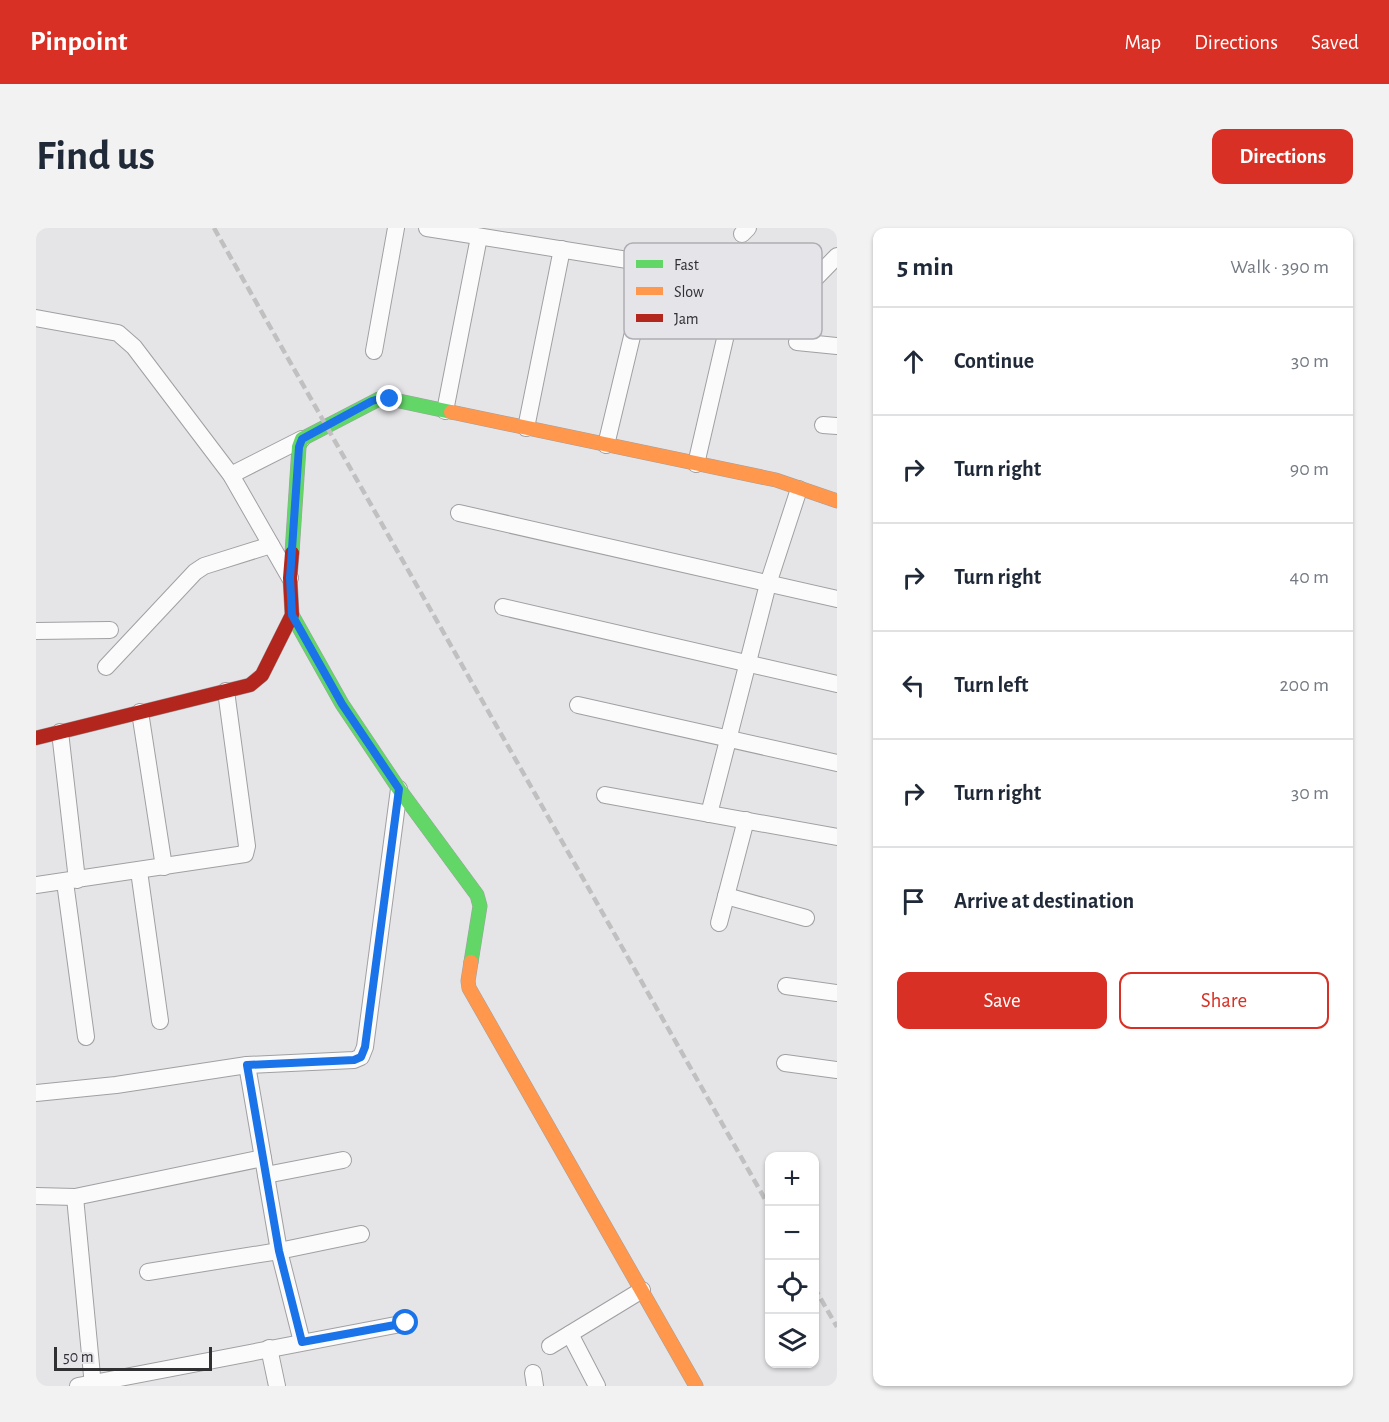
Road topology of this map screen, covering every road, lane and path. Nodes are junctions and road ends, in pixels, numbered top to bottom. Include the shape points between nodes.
1 (396, 228) edge
2 (427, 228) edge
3 (479, 237) junction
4 (562, 249) junction
5 (837, 256) edge
6 (624, 259) edge
7 (822, 271) edge
8 (36, 318) edge
9 (631, 339) edge
10 (725, 339) edge
11 (796, 342) dead end
12 (837, 346) edge
13 (374, 351) dead end
14 (445, 411) junction
15 (526, 428) junction
16 (302, 439) junction
17 (606, 445) junction
18 (696, 464) junction
19 (231, 475) junction
20 (799, 489) junction
21 (837, 501) edge
22 (459, 513) dead end
23 (271, 545) junction
24 (290, 578) junction
25 (768, 584) junction
26 (837, 599) edge
27 (503, 607) dead end
28 (292, 615) junction
29 (110, 630) dead end
30 (36, 631) edge
31 (747, 664) junction
32 (106, 667) dead end
33 (837, 684) edge
34 (226, 691) junction
35 (578, 705) dead end
36 (140, 712) junction
37 (60, 732) junction
38 (36, 738) edge
39 (728, 739) junction
40 (837, 763) edge
41 (399, 789) junction
42 (605, 795) dead end
43 (709, 814) junction
44 (746, 820) junction
45 (837, 837) edge
46 (164, 867) junction
47 (139, 871) junction
48 (71, 881) junction
49 (36, 885) edge
50 (726, 896) junction
51 (806, 918) dead end
52 (719, 922) dead end
53 (786, 986) dead end
54 (837, 993) edge
55 (160, 1021) dead end
56 (86, 1037) dead end
57 (785, 1063) dead end
58 (247, 1065) junction
59 (837, 1070) edge
60 (36, 1093) edge
61 (343, 1160) dead end
62 (264, 1167) junction
63 (36, 1196) edge
64 (75, 1197) junction
65 (362, 1234) dead end
66 (279, 1251) junction
67 (148, 1272) dead end
68 (642, 1290) junction
69 (406, 1323) dead end
70 (570, 1334) junction
71 (302, 1342) junction
72 (549, 1346) dead end
73 (269, 1348) junction
74 (88, 1385) edge
75 (277, 1386) edge
76 (597, 1386) edge
77 (696, 1386) edge

1 - 13 street
2 - 3 street
3 - 4 street
3 - 14 street
4 - 6 street
4 - 15 street
5 - 7 street
8 - 19 street via 118,333 134,347
9 - 17 street
10 - 18 street
11 - 12 street
14 - 15 street
14 - 16 street via 379,399
15 - 17 street
16 - 19 street
16 - 24 street
17 - 18 street
18 - 20 street via 776,480
19 - 23 street
20 - 21 street
20 - 25 street
22 - 25 street
23 - 24 street
23 - 32 street via 195,572
24 - 28 street
25 - 26 street
25 - 31 street
27 - 31 street
28 - 34 street via 257,681
28 - 41 street via 342,704
29 - 30 street
31 - 33 street
31 - 39 street
34 - 36 street
34 - 46 street via 245,854
35 - 39 street
36 - 37 street
36 - 46 street
37 - 38 street
37 - 48 street
39 - 40 street
39 - 43 street
41 - 58 street via 361,1057
41 - 68 street via 477,895 480,906 469,988
42 - 43 street
43 - 44 street
44 - 45 street
44 - 50 street
46 - 47 street
47 - 48 street
47 - 55 street
48 - 49 street
48 - 56 street
50 - 51 street
50 - 52 street
53 - 54 street
57 - 59 street
58 - 60 street
58 - 62 street
61 - 62 street
62 - 64 street
62 - 66 street
63 - 64 street
64 - 74 street
65 - 66 street
66 - 67 street
66 - 71 street
68 - 70 street
68 - 77 street
69 - 71 street
70 - 72 street
70 - 76 street
71 - 73 street
73 - 74 street
73 - 75 street

